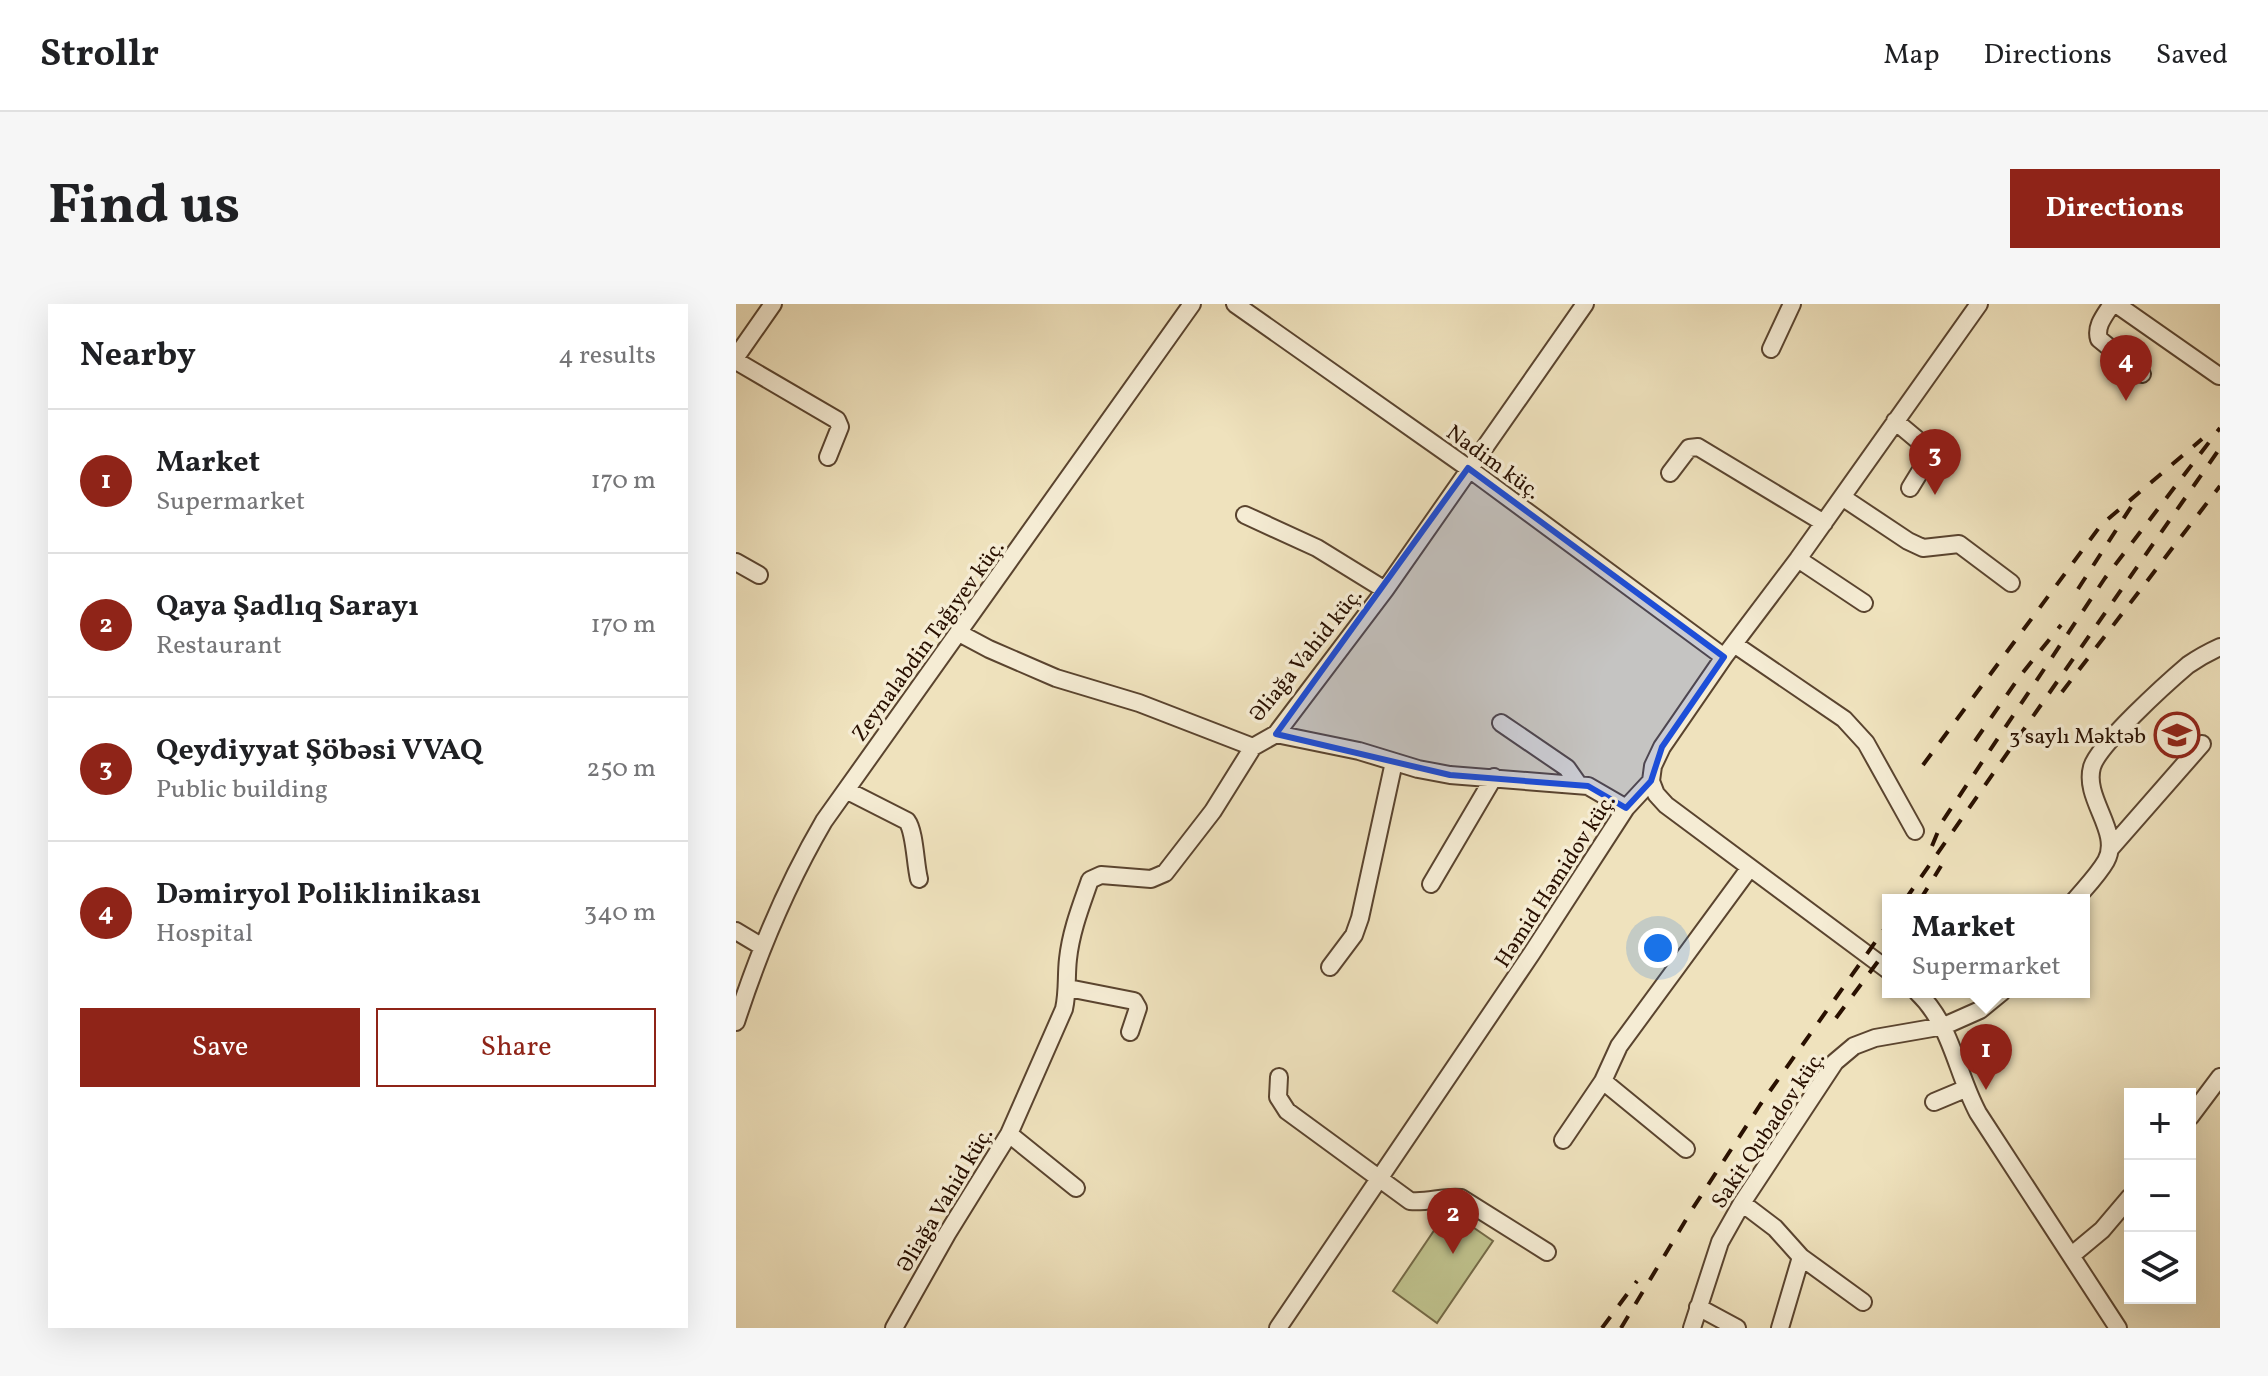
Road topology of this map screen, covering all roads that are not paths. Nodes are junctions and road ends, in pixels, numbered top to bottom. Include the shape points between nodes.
1 (773, 304) edge
2 (1192, 304) edge
3 (1235, 304) edge
4 (1585, 304) edge
5 (1792, 304) edge
6 (1979, 304) edge
7 (2114, 304) edge
8 (1771, 349) dead end
9 (736, 359) edge
10 (2142, 374) dead end
11 (2219, 376) edge
12 (1895, 421) junction
13 (828, 457) dead end
14 (1468, 468) junction
15 (1670, 473) dead end
16 (1910, 488) dead end
17 (1842, 497) junction
18 (1245, 515) dead end
19 (1824, 523) junction
20 (1798, 559) junction
21 (736, 562) edge
22 (759, 575) dead end
23 (2011, 583) dead end
24 (1385, 590) junction
25 (1864, 603) dead end
26 (959, 633) junction
27 (2220, 647) edge
28 (1729, 650) junction
29 (1501, 723) dead end
30 (1276, 734) junction
31 (2202, 744) dead end
32 (1253, 747) junction
33 (1394, 762) junction
34 (1494, 777) junction
35 (1651, 781) junction
36 (1579, 785) junction
37 (846, 790) junction
38 (1626, 808) junction
39 (1915, 831) dead end
40 (2110, 849) junction
41 (1749, 869) junction
42 (919, 879) dead end
43 (1431, 884) dead end
44 (2080, 894) edge
45 (736, 931) edge
46 (761, 946) junction
47 (1882, 966) edge
48 (1330, 967) dead end
49 (1068, 988) junction
50 (1923, 998) edge
51 (1995, 998) edge
52 (736, 1022) edge
53 (1944, 1026) junction
54 (1130, 1032) dead end
55 (1279, 1077) dead end
56 (2220, 1077) edge
57 (1603, 1081) junction
58 (1965, 1089) junction
59 (1934, 1102) dead end
60 (2196, 1109) edge
61 (1009, 1134) junction
62 (1563, 1140) dead end
63 (1686, 1149) dead end
64 (1380, 1179) junction
65 (1076, 1188) dead end
66 (1742, 1203) junction
67 (2124, 1204) edge
68 (1547, 1252) dead end
69 (2072, 1255) junction
70 (1801, 1257) junction
71 (1863, 1302) dead end
72 (1698, 1307) junction
73 (894, 1328) edge
74 (1278, 1328) edge
75 (1692, 1328) edge
76 (1737, 1328) edge
77 (1780, 1328) edge
78 (2118, 1328) edge

1 - 9 street
2 - 26 street, Zeynalabdin Tağıyev küç.
3 - 14 street, Nadim küç.
4 - 14 street, Əliağa Vahid küç.
5 - 8 street
6 - 12 street, Həmid Həmidov küç.
7 - 10 street via 2099,325 2099,339
7 - 11 street
9 - 13 street via 837,420 840,427
12 - 16 street via 1932,452
12 - 17 street, Həmid Həmidov küç.
14 - 24 street, Əliağa Vahid küç.
14 - 28 street, Nadim küç.
15 - 19 street via 1689,448 1698,447
17 - 19 street, Həmid Həmidov küç.
17 - 23 street via 1923,548 1959,544
18 - 24 street via 1317,548
19 - 20 street, Həmid Həmidov küç.
20 - 25 street
20 - 28 street, Həmid Həmidov küç.
21 - 22 street
24 - 30 street, Əliağa Vahid küç.
26 - 32 street via 1056,678
26 - 37 street, Zeynalabdin Tağıyev küç.
27 - 40 street via 2188,665 2103,747 2092,767 2091,789
28 - 35 street, Həmid Həmidov küç. via 1662,747
28 - 39 street, Nadim küç. via 1844,719 1866,743
29 - 36 street via 1567,768
30 - 32 street, Əliağa Vahid küç.
30 - 33 street
31 - 40 street
32 - 49 street, Əliağa Vahid küç. via 1165,873 1151,879 1101,875 1090,880 1074,924
33 - 34 street via 1450,775
33 - 48 street via 1360,918
34 - 36 street
34 - 43 street
35 - 38 street, Həmid Həmidov küç.
35 - 41 street via 1666,805
36 - 38 street
37 - 42 street via 912,827
37 - 46 street, Zeynalabdin Tağıyev küç. via 801,859
38 - 64 street, Həmid Həmidov küç.
40 - 44 street
41 - 47 street
41 - 57 street via 1619,1046
45 - 46 street
46 - 52 street, Zeynalabdin Tağıyev küç.
49 - 54 street via 1134,1001 1138,1008
49 - 61 street, Əliağa Vahid küç. via 1064,1009
50 - 53 street
51 - 53 street, Sakit Qubadov küç.
53 - 58 street
53 - 66 street, Sakit Qubadov küç. via 1875,1038 1835,1062
55 - 64 street via 1278,1097 1287,1111
56 - 60 street
57 - 62 street
57 - 63 street
58 - 59 street
58 - 69 street
61 - 65 street
61 - 73 street, Əliağa Vahid küç.
64 - 68 street via 1410,1201 1461,1198
64 - 74 street, Həmid Həmidov küç.
66 - 70 street
66 - 72 street, Sakit Qubadov küç. via 1720,1242
67 - 69 street
69 - 78 street
70 - 71 street
70 - 77 street
72 - 75 street, Sakit Qubadov küç.
72 - 76 street

